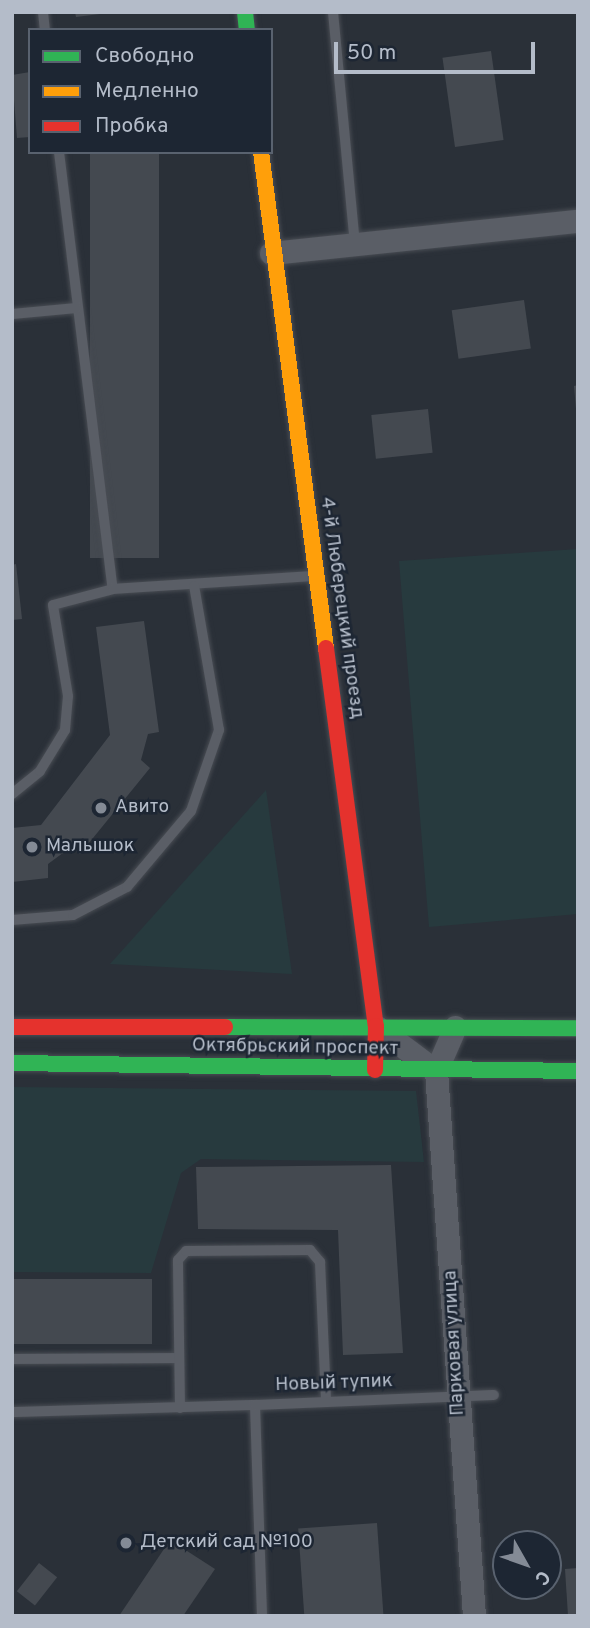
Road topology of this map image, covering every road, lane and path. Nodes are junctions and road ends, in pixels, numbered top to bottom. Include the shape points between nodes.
1 (334, 12) edge
2 (59, 154) edge
3 (261, 154) edge
4 (578, 221) edge
5 (355, 244) junction
6 (271, 253) junction
7 (77, 308) junction
8 (12, 314) edge
9 (315, 575) junction
10 (194, 586) junction
11 (113, 589) junction
12 (12, 794) edge
13 (12, 920) edge
14 (376, 1026) junction
15 (12, 1027) edge
16 (455, 1027) junction
17 (578, 1028) edge
18 (12, 1063) edge
19 (375, 1070) junction
20 (436, 1071) junction
21 (578, 1071) edge
22 (178, 1358) junction
23 (12, 1359) edge
24 (494, 1395) dead end
25 (457, 1397) junction
26 (326, 1402) junction
27 (255, 1405) junction
28 (180, 1408) junction
29 (12, 1412) edge
30 (262, 1616) edge
31 (474, 1616) edge

1 - 5 lane
2 - 7 lane
3 - 6 main road, 4-й Люберецкий проезд
4 - 5 street
5 - 6 street
6 - 9 main road, 4-й Люберецкий проезд
7 - 8 lane
7 - 11 lane
9 - 10 lane
9 - 14 main road, 4-й Люберецкий проезд
10 - 11 lane
10 - 13 lane via 219,730 191,811 127,887 73,915
11 - 12 lane via 53,604 68,696 65,730 40,771
14 - 15 main road, Октябрьский проспект
14 - 16 main road, Октябрьский проспект
14 - 19 main road, 4-й Люберецкий проезд
14 - 20 street
16 - 17 main road, Октябрьский проспект
16 - 20 street
18 - 19 main road, Октябрьский проспект
19 - 20 main road, Октябрьский проспект
20 - 21 main road, Октябрьский проспект
20 - 25 street, Парковая улица via 451,1240
22 - 23 lane
22 - 26 lane via 178,1260 186,1251 310,1250 320,1262
22 - 28 lane
24 - 25 lane, Новый тупик
25 - 26 lane, Новый тупик
25 - 31 street, Парковая улица
26 - 27 lane, Новый тупик
27 - 28 lane
27 - 30 lane, Новый тупик
28 - 29 lane

